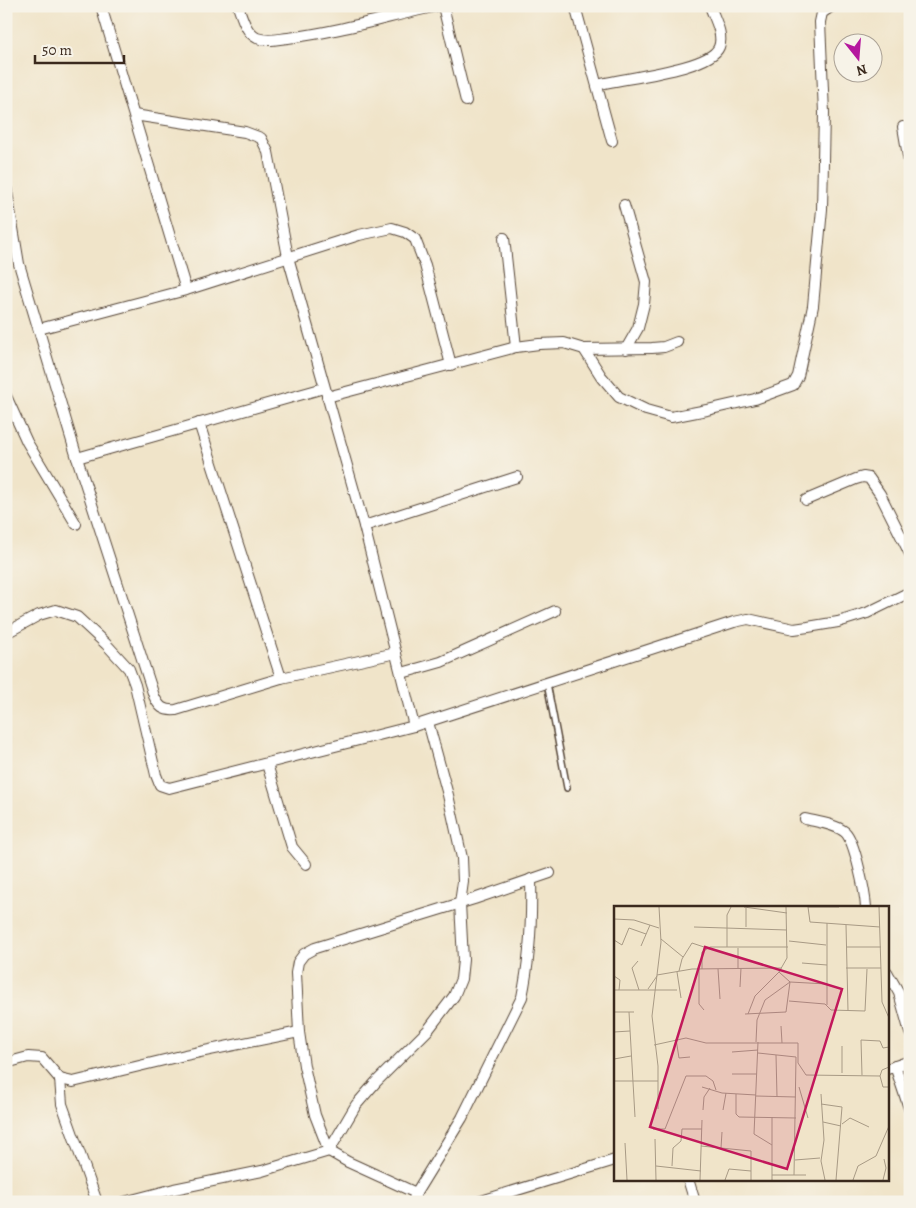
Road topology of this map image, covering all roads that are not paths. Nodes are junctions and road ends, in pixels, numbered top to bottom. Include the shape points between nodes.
1 (101, 6) edge
2 (238, 6) edge
3 (437, 6) edge
4 (443, 6) edge
5 (575, 6) edge
6 (710, 6) edge
7 (832, 6) edge
8 (597, 85) junction
9 (466, 100) dead end
10 (134, 115) junction
11 (903, 127) dead end
12 (612, 141) dead end
13 (910, 168) edge
14 (6, 186) edge
15 (624, 205) dead end
16 (504, 238) dead end
17 (288, 257) junction
18 (186, 290) junction
19 (39, 329) junction
20 (677, 342) dead end
21 (516, 348) junction
22 (584, 349) junction
23 (626, 349) junction
24 (451, 365) junction
25 (326, 392) junction
26 (6, 396) edge
27 (199, 423) junction
28 (77, 458) junction
29 (517, 477) dead end
30 (806, 500) dead end
31 (76, 524) dead end
32 (364, 526) junction
33 (910, 554) edge
34 (910, 592) edge
35 (555, 611) dead end
36 (6, 633) edge
37 (396, 654) junction
38 (402, 673) junction
39 (281, 678) junction
40 (547, 683) junction
41 (428, 722) junction
42 (414, 726) junction
43 (267, 764) junction
44 (567, 788) dead end
45 (804, 819) dead end
46 (306, 864) dead end
47 (550, 873) dead end
48 (531, 879) junction
49 (460, 902) junction
50 (866, 906) edge
51 (888, 974) edge
52 (299, 1032) junction
53 (910, 1033) edge
54 (910, 1062) edge
55 (6, 1063) edge
56 (891, 1068) edge
57 (60, 1079) junction
58 (910, 1111) edge
59 (329, 1151) junction
60 (614, 1160) edge
61 (688, 1180) edge
62 (415, 1198) edge
63 (97, 1202) edge
64 (124, 1202) edge
65 (478, 1202) edge
66 (695, 1202) edge

1 - 10 street
2 - 3 street via 247,28 256,38 266,40 352,27
4 - 9 street
5 - 8 street
6 - 8 street via 720,34 719,47 715,52 684,67
7 - 22 street via 822,13 820,22 824,113 822,209 813,306 796,382 754,398 671,417 619,397
8 - 12 street
10 - 17 street via 245,132 261,138 268,152
10 - 18 street
11 - 13 street
14 - 19 street via 19,264
15 - 23 street via 646,282 638,328
16 - 21 street
17 - 18 street
17 - 24 street via 359,235 392,228 405,232 415,239 425,265
17 - 25 street
18 - 19 street
19 - 28 street
20 - 23 street via 664,347
21 - 22 street via 564,343
21 - 24 street
22 - 23 street
24 - 25 street
25 - 27 street
25 - 32 street
26 - 31 street via 27,442
27 - 28 street
27 - 39 street
28 - 39 street via 154,696 161,708 176,710
29 - 32 street
30 - 33 street via 856,479 869,478
32 - 37 street
34 - 40 street via 867,613 838,622 794,629 748,619 734,622
35 - 38 street via 441,662
36 - 43 street via 39,615 56,610 77,617 120,657 135,684 160,785 169,788 181,786
37 - 38 street
37 - 39 street
38 - 42 street
40 - 41 street
40 - 44 lane
41 - 42 street
41 - 49 street via 462,858
42 - 43 street
43 - 46 street via 292,847
45 - 50 street via 846,833 865,888
47 - 48 street
48 - 49 street
48 - 62 street via 532,906 522,997 462,1118
49 - 52 street via 304,954 296,973
49 - 59 street via 463,960 461,979 454,996 428,1030 356,1105
51 - 53 street via 899,993
52 - 57 street via 73,1082
52 - 59 street via 315,1115
54 - 56 street
55 - 57 street via 28,1057 42,1058
56 - 58 street
57 - 63 street via 62,1104
59 - 62 street
59 - 64 street via 262,1171
60 - 65 street
61 - 66 street

